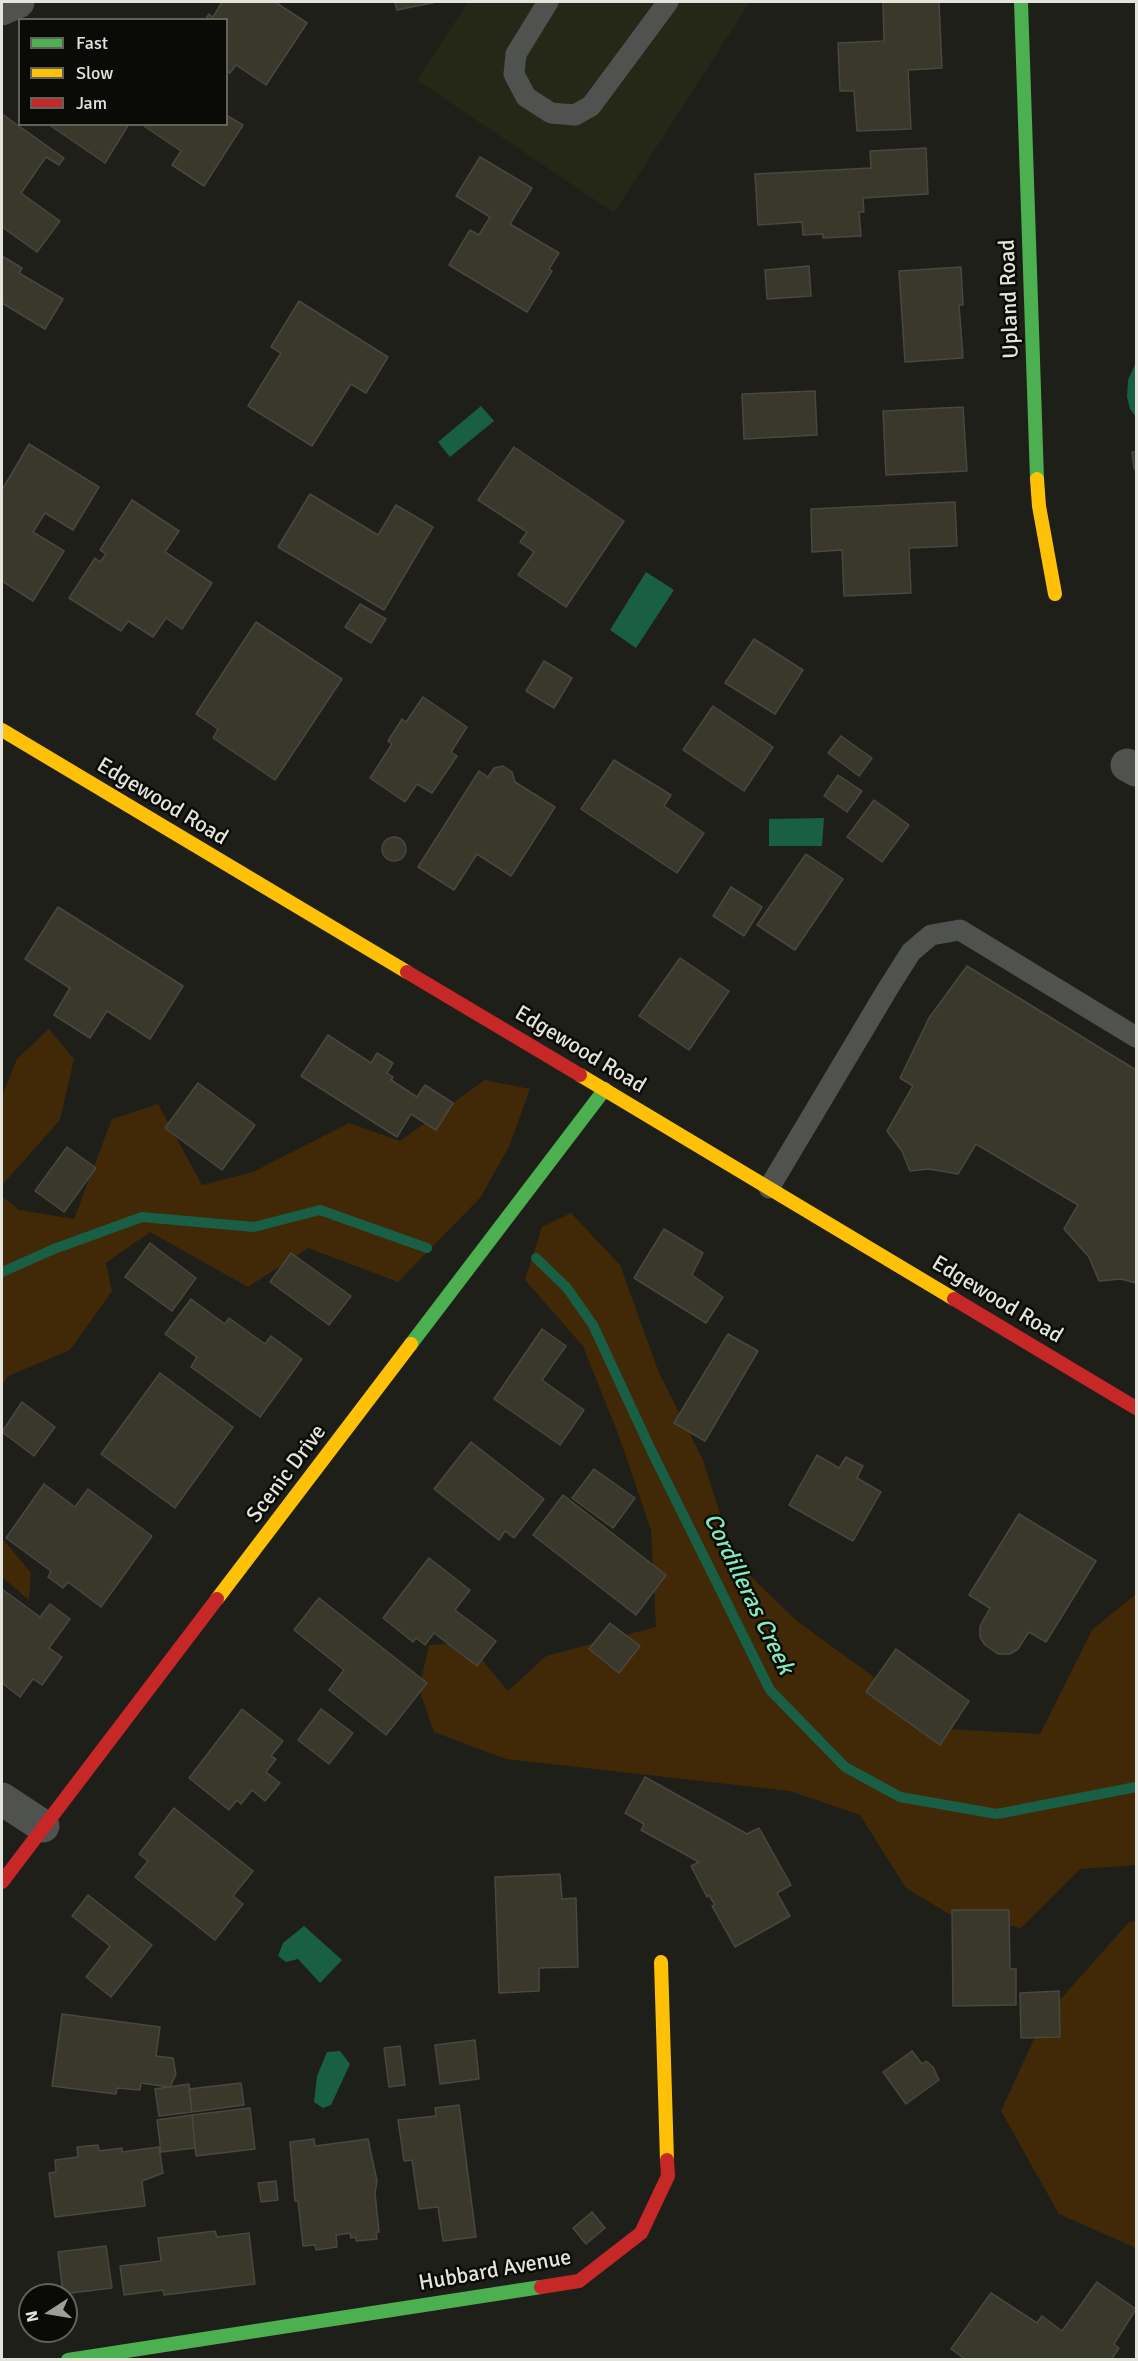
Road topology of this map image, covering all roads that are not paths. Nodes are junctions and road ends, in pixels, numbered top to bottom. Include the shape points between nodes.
1 (18, 2) edge
2 (548, 2) edge
3 (668, 2) edge
4 (1021, 2) edge
5 (2, 9) edge
6 (1054, 594) dead end
7 (2, 730) edge
8 (1137, 1037) edge
9 (605, 1089) junction
10 (769, 1188) junction
11 (1137, 1408) edge
12 (2, 1798) edge
13 (43, 1826) junction
14 (2, 1882) edge
15 (661, 1962) dead end
16 (68, 2360) edge

1 - 5 street
2 - 3 lane via 516,54 514,74 525,97 551,113 575,115 591,106
4 - 6 street, Upland Road via 1036,461 1039,506
7 - 9 street, Edgewood Road
8 - 10 lane via 960,930 931,934 911,952 886,990
9 - 10 street, Edgewood Road
9 - 13 street, Scenic Drive
10 - 11 street, Edgewood Road
12 - 13 street
13 - 14 street, Scenic Drive
15 - 16 street, Hubbard Avenue via 668,2176 641,2234 579,2281

